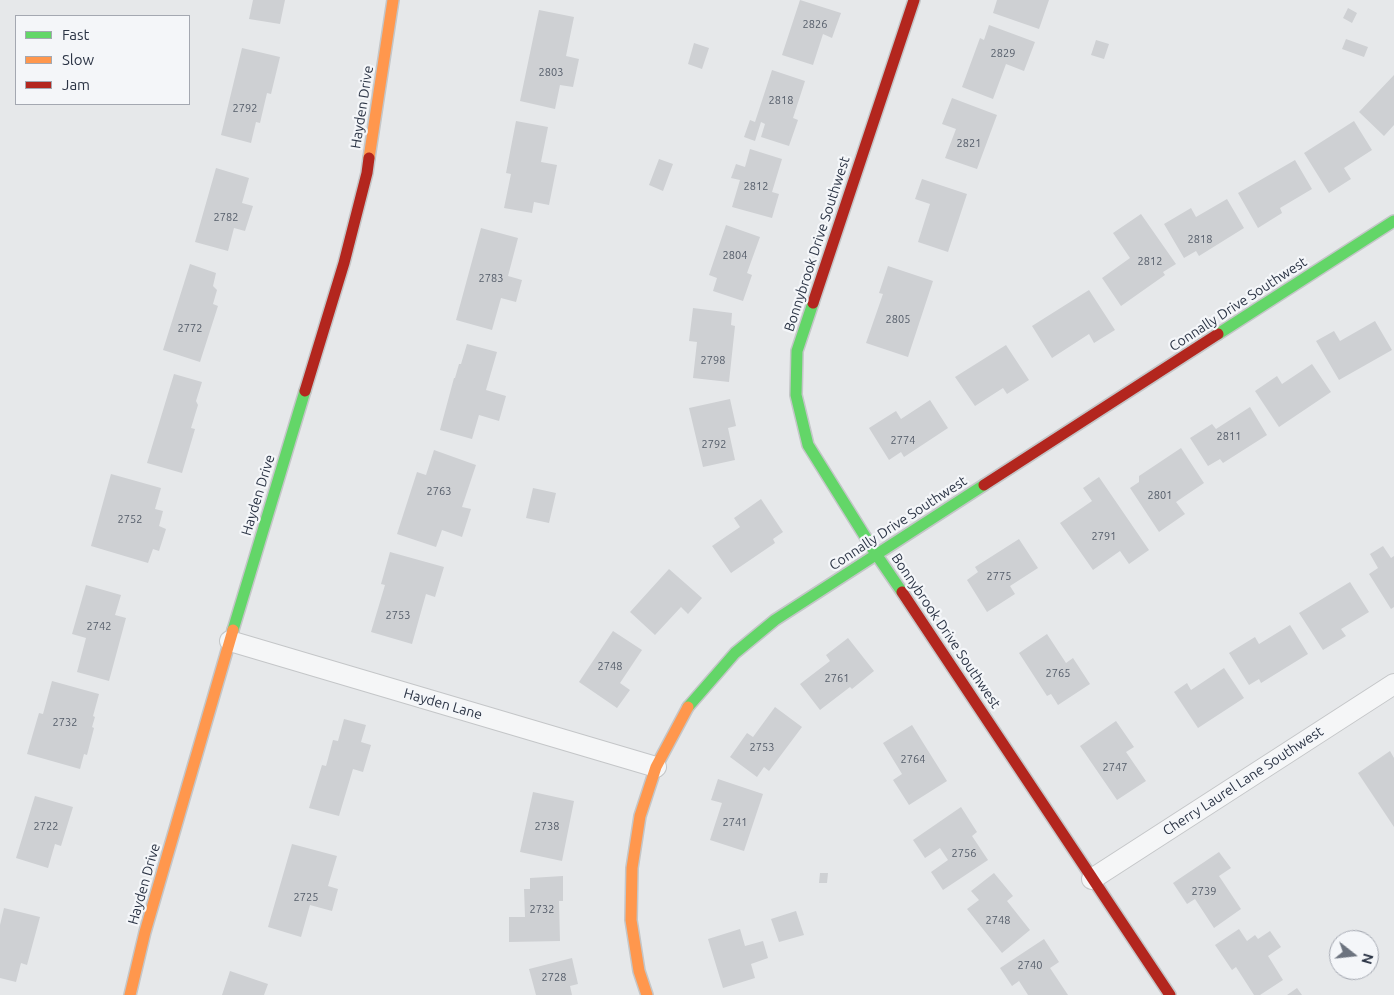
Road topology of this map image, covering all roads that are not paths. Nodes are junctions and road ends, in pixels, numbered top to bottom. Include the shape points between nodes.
1 (394, 0) edge
2 (914, 0) edge
3 (1394, 221) edge
4 (876, 554) junction
5 (230, 641) junction
6 (1394, 684) edge
7 (656, 767) junction
8 (1092, 879) junction
9 (130, 995) edge
10 (647, 995) edge
11 (1170, 995) edge

1 - 5 street, Hayden Drive via 367,173 344,263
2 - 4 street, Bonnybrook Drive Southwest via 797,351 796,395 808,445
3 - 4 street, Connally Drive Southwest
4 - 7 street, Connally Drive Southwest via 775,620 734,653 689,706
4 - 8 street, Bonnybrook Drive Southwest
5 - 7 street, Hayden Lane
5 - 9 street, Hayden Drive via 145,932
6 - 8 street, Cherry Laurel Lane Southwest
7 - 10 street, Connally Drive Southwest via 640,816 632,868 631,920 639,971
8 - 11 street, Bonnybrook Drive Southwest

